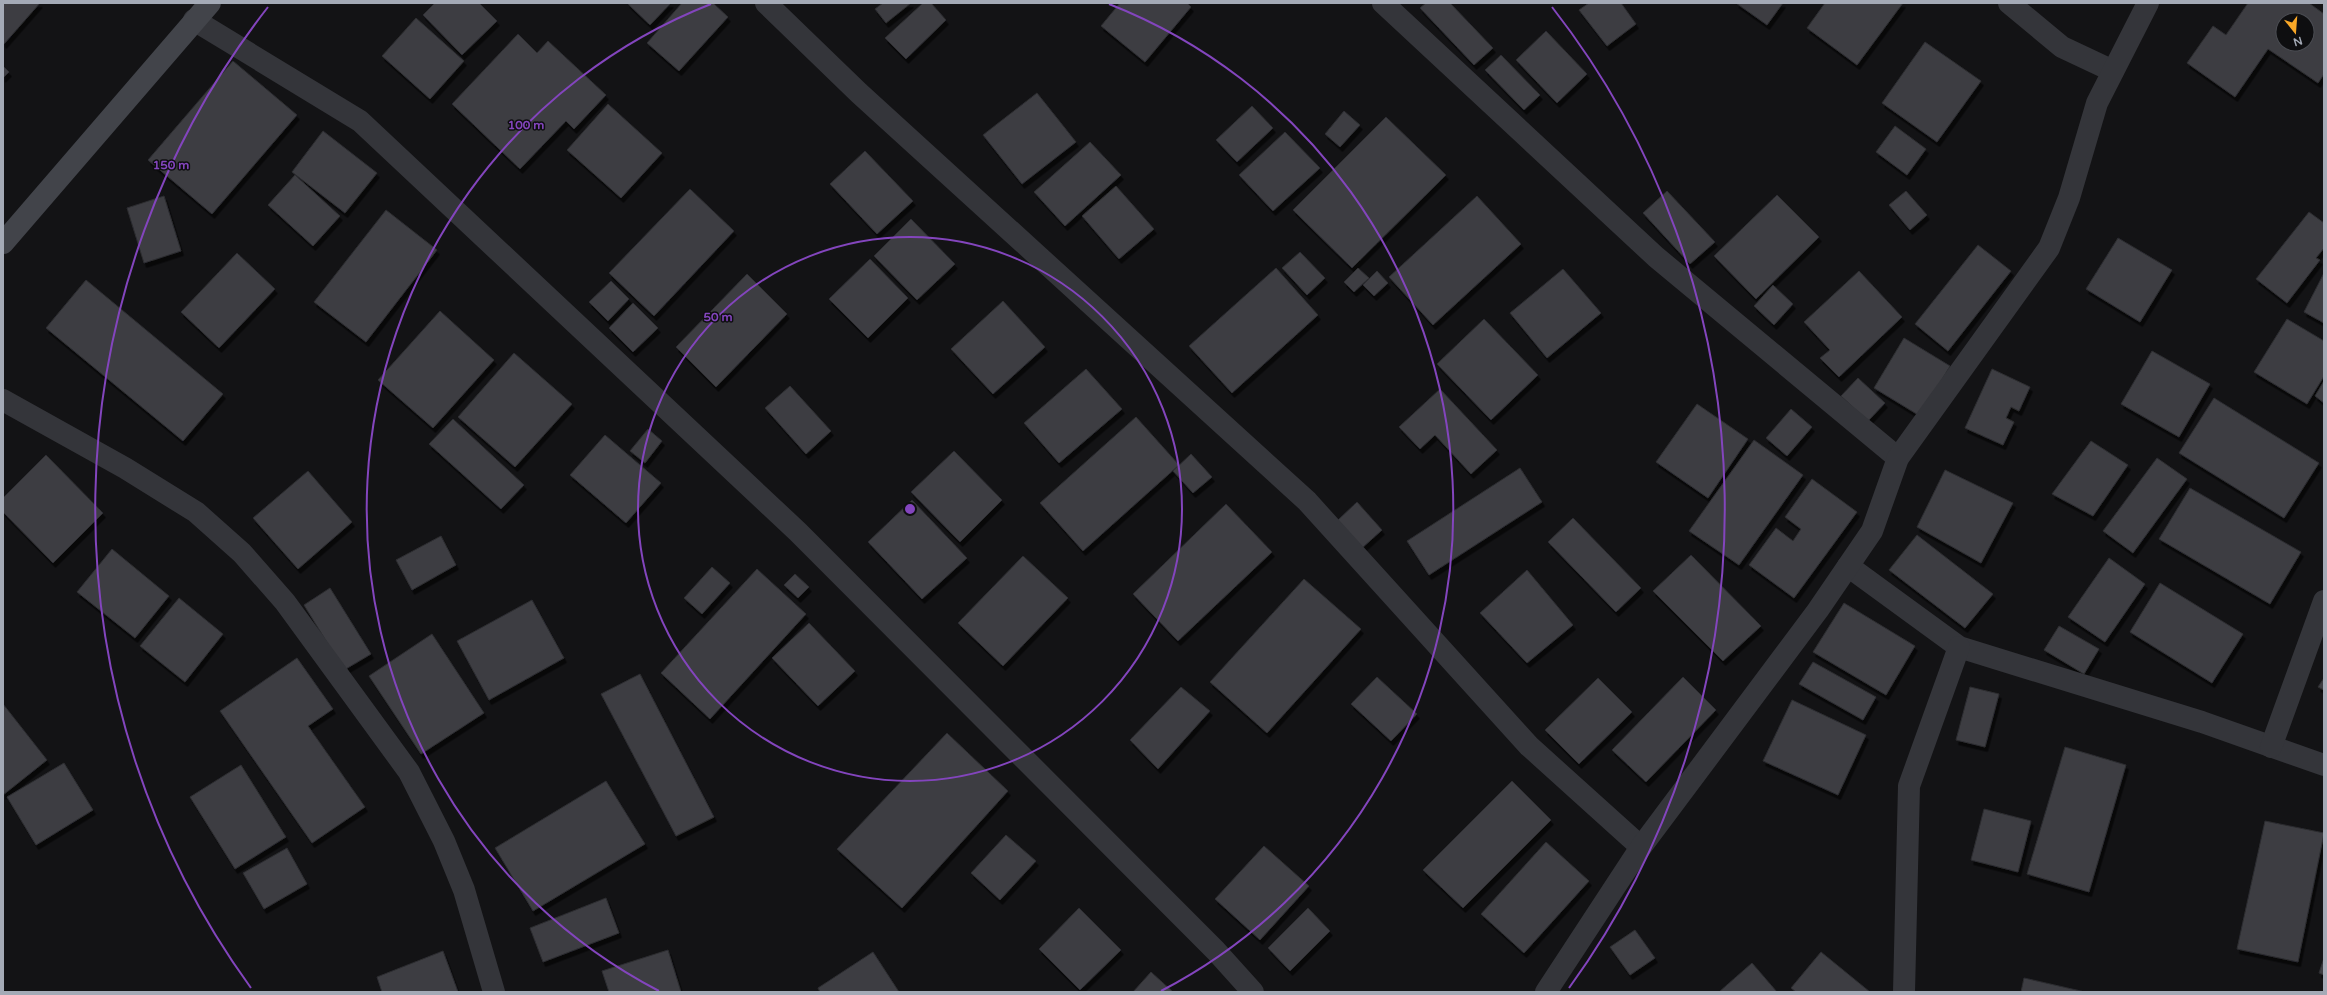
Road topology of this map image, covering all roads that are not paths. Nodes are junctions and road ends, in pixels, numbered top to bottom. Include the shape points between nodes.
1 (210, 3) edge
2 (766, 3) edge
3 (1383, 3) edge
4 (2008, 3) edge
5 (2148, 3) edge
6 (194, 20) junction
7 (2113, 72) junction
8 (3, 243) edge
9 (3, 400) edge
10 (1898, 458) junction
11 (1848, 566) junction
12 (2324, 601) edge
13 (1959, 647) junction
14 (2271, 747) junction
15 (2324, 765) edge
16 (1641, 846) junction
17 (494, 992) edge
18 (1253, 992) edge
19 (1546, 992) edge
20 (1904, 992) edge

1 - 6 street
2 - 16 street via 859,93 1307,501 1529,746
3 - 10 street via 1656,257
4 - 7 street via 2062,47
5 - 7 street
6 - 8 street
6 - 18 street via 360,122 798,532 1216,951
7 - 10 street via 2097,103 2069,198 2049,248
9 - 17 street via 126,468 196,512 242,553 285,602 408,772 444,841 464,890
10 - 11 street via 1872,531
11 - 13 street
11 - 16 street via 1818,610
12 - 14 street
13 - 14 street via 2202,722
13 - 20 street via 1909,786
14 - 15 street
16 - 19 street

